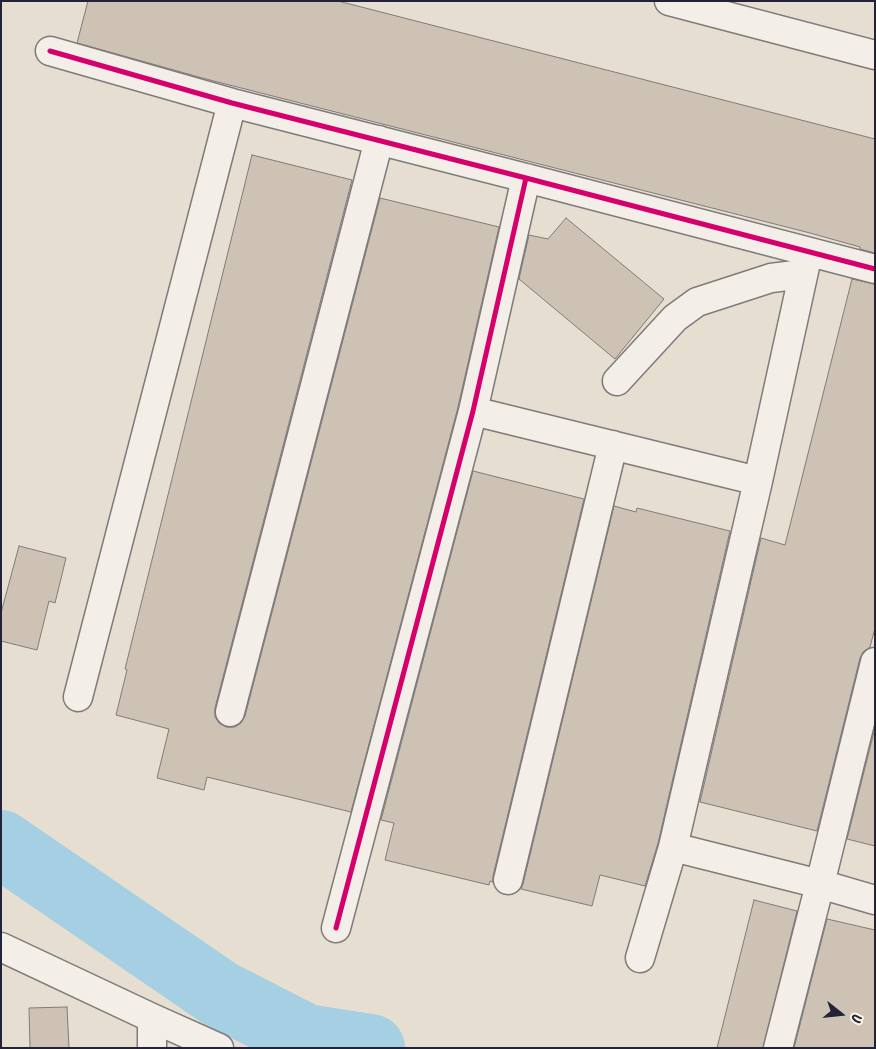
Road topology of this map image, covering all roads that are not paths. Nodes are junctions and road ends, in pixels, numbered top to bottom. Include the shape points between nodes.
1 (668, 1) edge
2 (50, 52) dead end
3 (875, 55) edge
4 (232, 103) junction
5 (379, 140) junction
6 (526, 178) junction
7 (805, 264) junction
8 (875, 269) edge
9 (617, 381) dead end
10 (473, 411) junction
11 (612, 445) junction
12 (758, 481) junction
13 (875, 662) edge
14 (78, 698) dead end
15 (230, 712) dead end
16 (673, 847) junction
17 (508, 880) dead end
18 (820, 884) junction
19 (875, 900) edge
20 (336, 928) dead end
21 (1, 947) edge
22 (640, 958) dead end
23 (152, 1018) junction
24 (152, 1048) edge
25 (219, 1048) edge
26 (778, 1048) edge

1 - 3 street
2 - 4 street
4 - 5 street
4 - 14 street
5 - 6 street
5 - 15 street
6 - 7 street
6 - 10 street
7 - 8 street
7 - 9 street via 697,302 675,318
7 - 12 street
10 - 11 street
10 - 20 street
11 - 12 street
11 - 17 street
12 - 16 street
13 - 18 street
16 - 18 street
16 - 22 street
18 - 19 street
18 - 26 street
21 - 23 street
23 - 24 street
23 - 25 street

